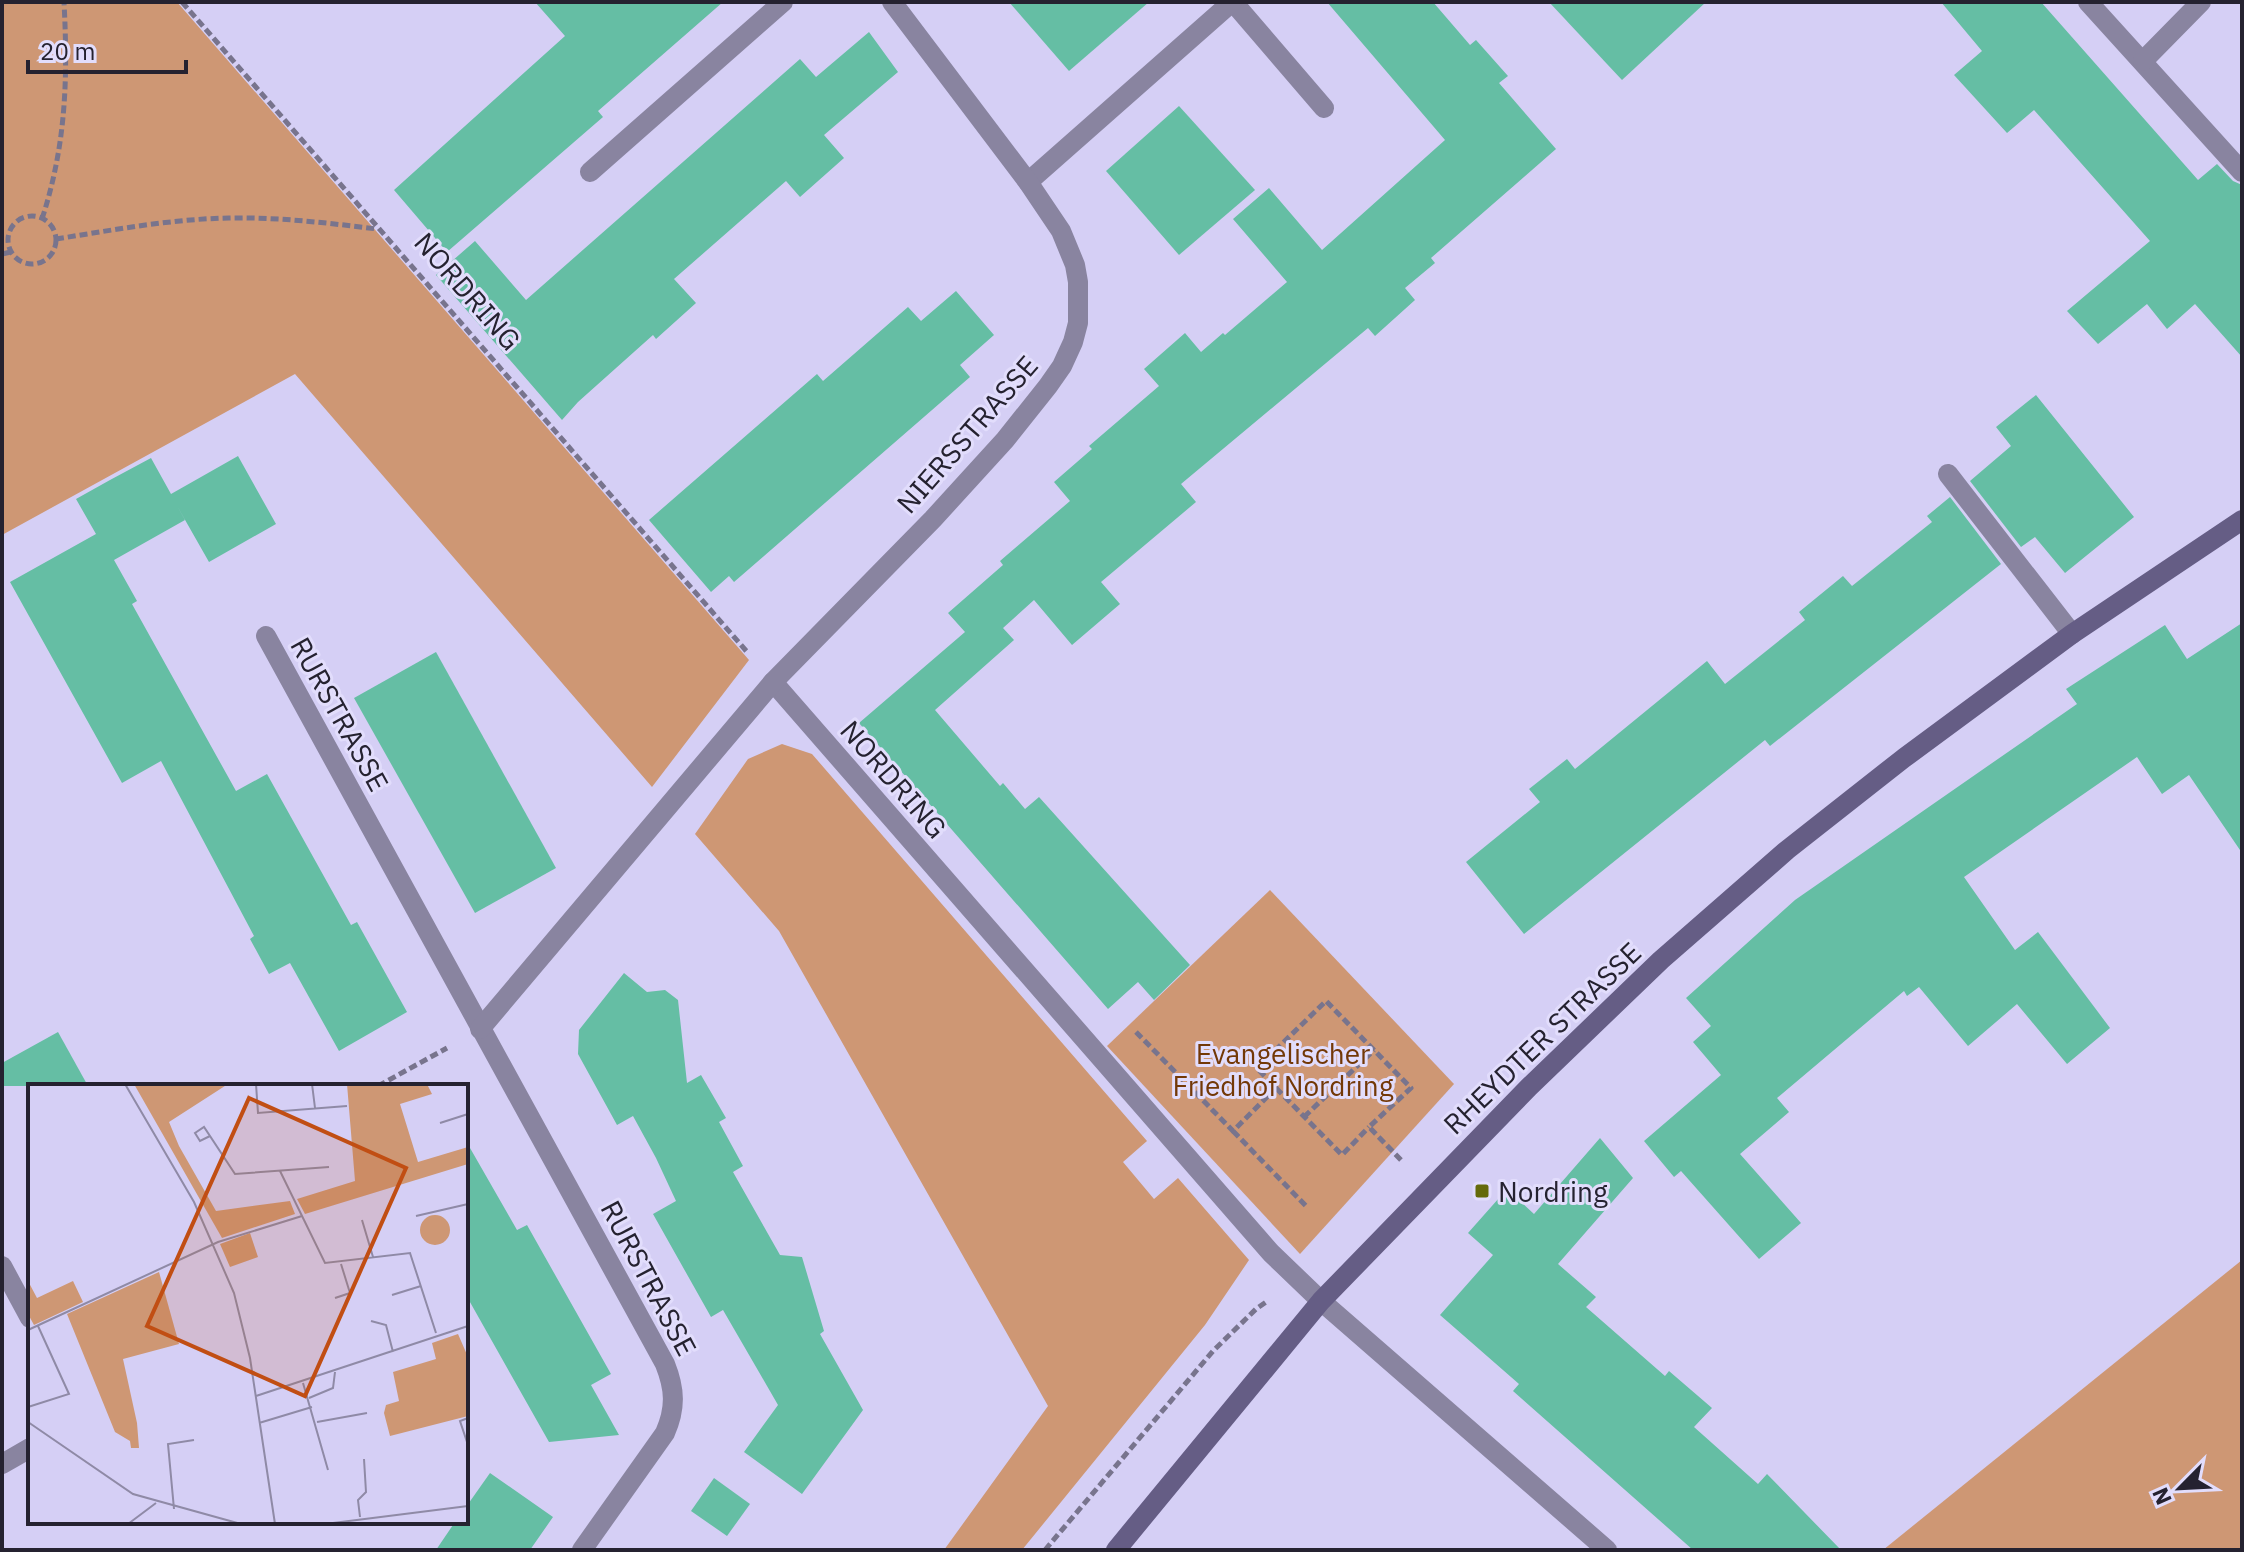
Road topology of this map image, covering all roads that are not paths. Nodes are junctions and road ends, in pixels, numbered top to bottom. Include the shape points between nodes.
1 (783, 2) edge
2 (892, 2) edge
3 (1232, 2) edge
4 (2088, 2) edge
5 (2201, 2) edge
6 (2143, 61) junction
7 (1324, 108) dead end
8 (590, 172) dead end
9 (2242, 172) edge
10 (1028, 182) junction
11 (1948, 474) dead end
12 (2242, 520) edge
13 (2072, 634) junction
14 (266, 636) dead end
15 (773, 682) junction
16 (480, 1029) junction
17 (2, 1266) edge
18 (1321, 1301) junction
19 (28, 1314) edge
20 (28, 1449) edge
21 (2, 1464) edge
22 (582, 1550) edge
23 (1116, 1550) edge
24 (1607, 1550) edge

1 - 8 street
2 - 10 street, NIERSSTRASSE
3 - 7 street
3 - 10 street
4 - 6 street
5 - 6 street
6 - 9 street
10 - 15 street, NIERSSTRASSE via 1061,231 1075,265 1078,323 1062,366 1005,440 933,519
11 - 13 street
12 - 13 main road, RHEYDTER STRASSE
13 - 18 main road, RHEYDTER STRASSE via 1854,796 1753,879 1605,1013
14 - 16 street, RURSTRASSE
15 - 16 street
15 - 18 street, NORDRING via 1271,1253
16 - 22 street, RURSTRASSE via 673,1383 665,1433
17 - 19 street
18 - 23 main road, RHEYDTER STRASSE
18 - 24 street, NORDRING
20 - 21 street

